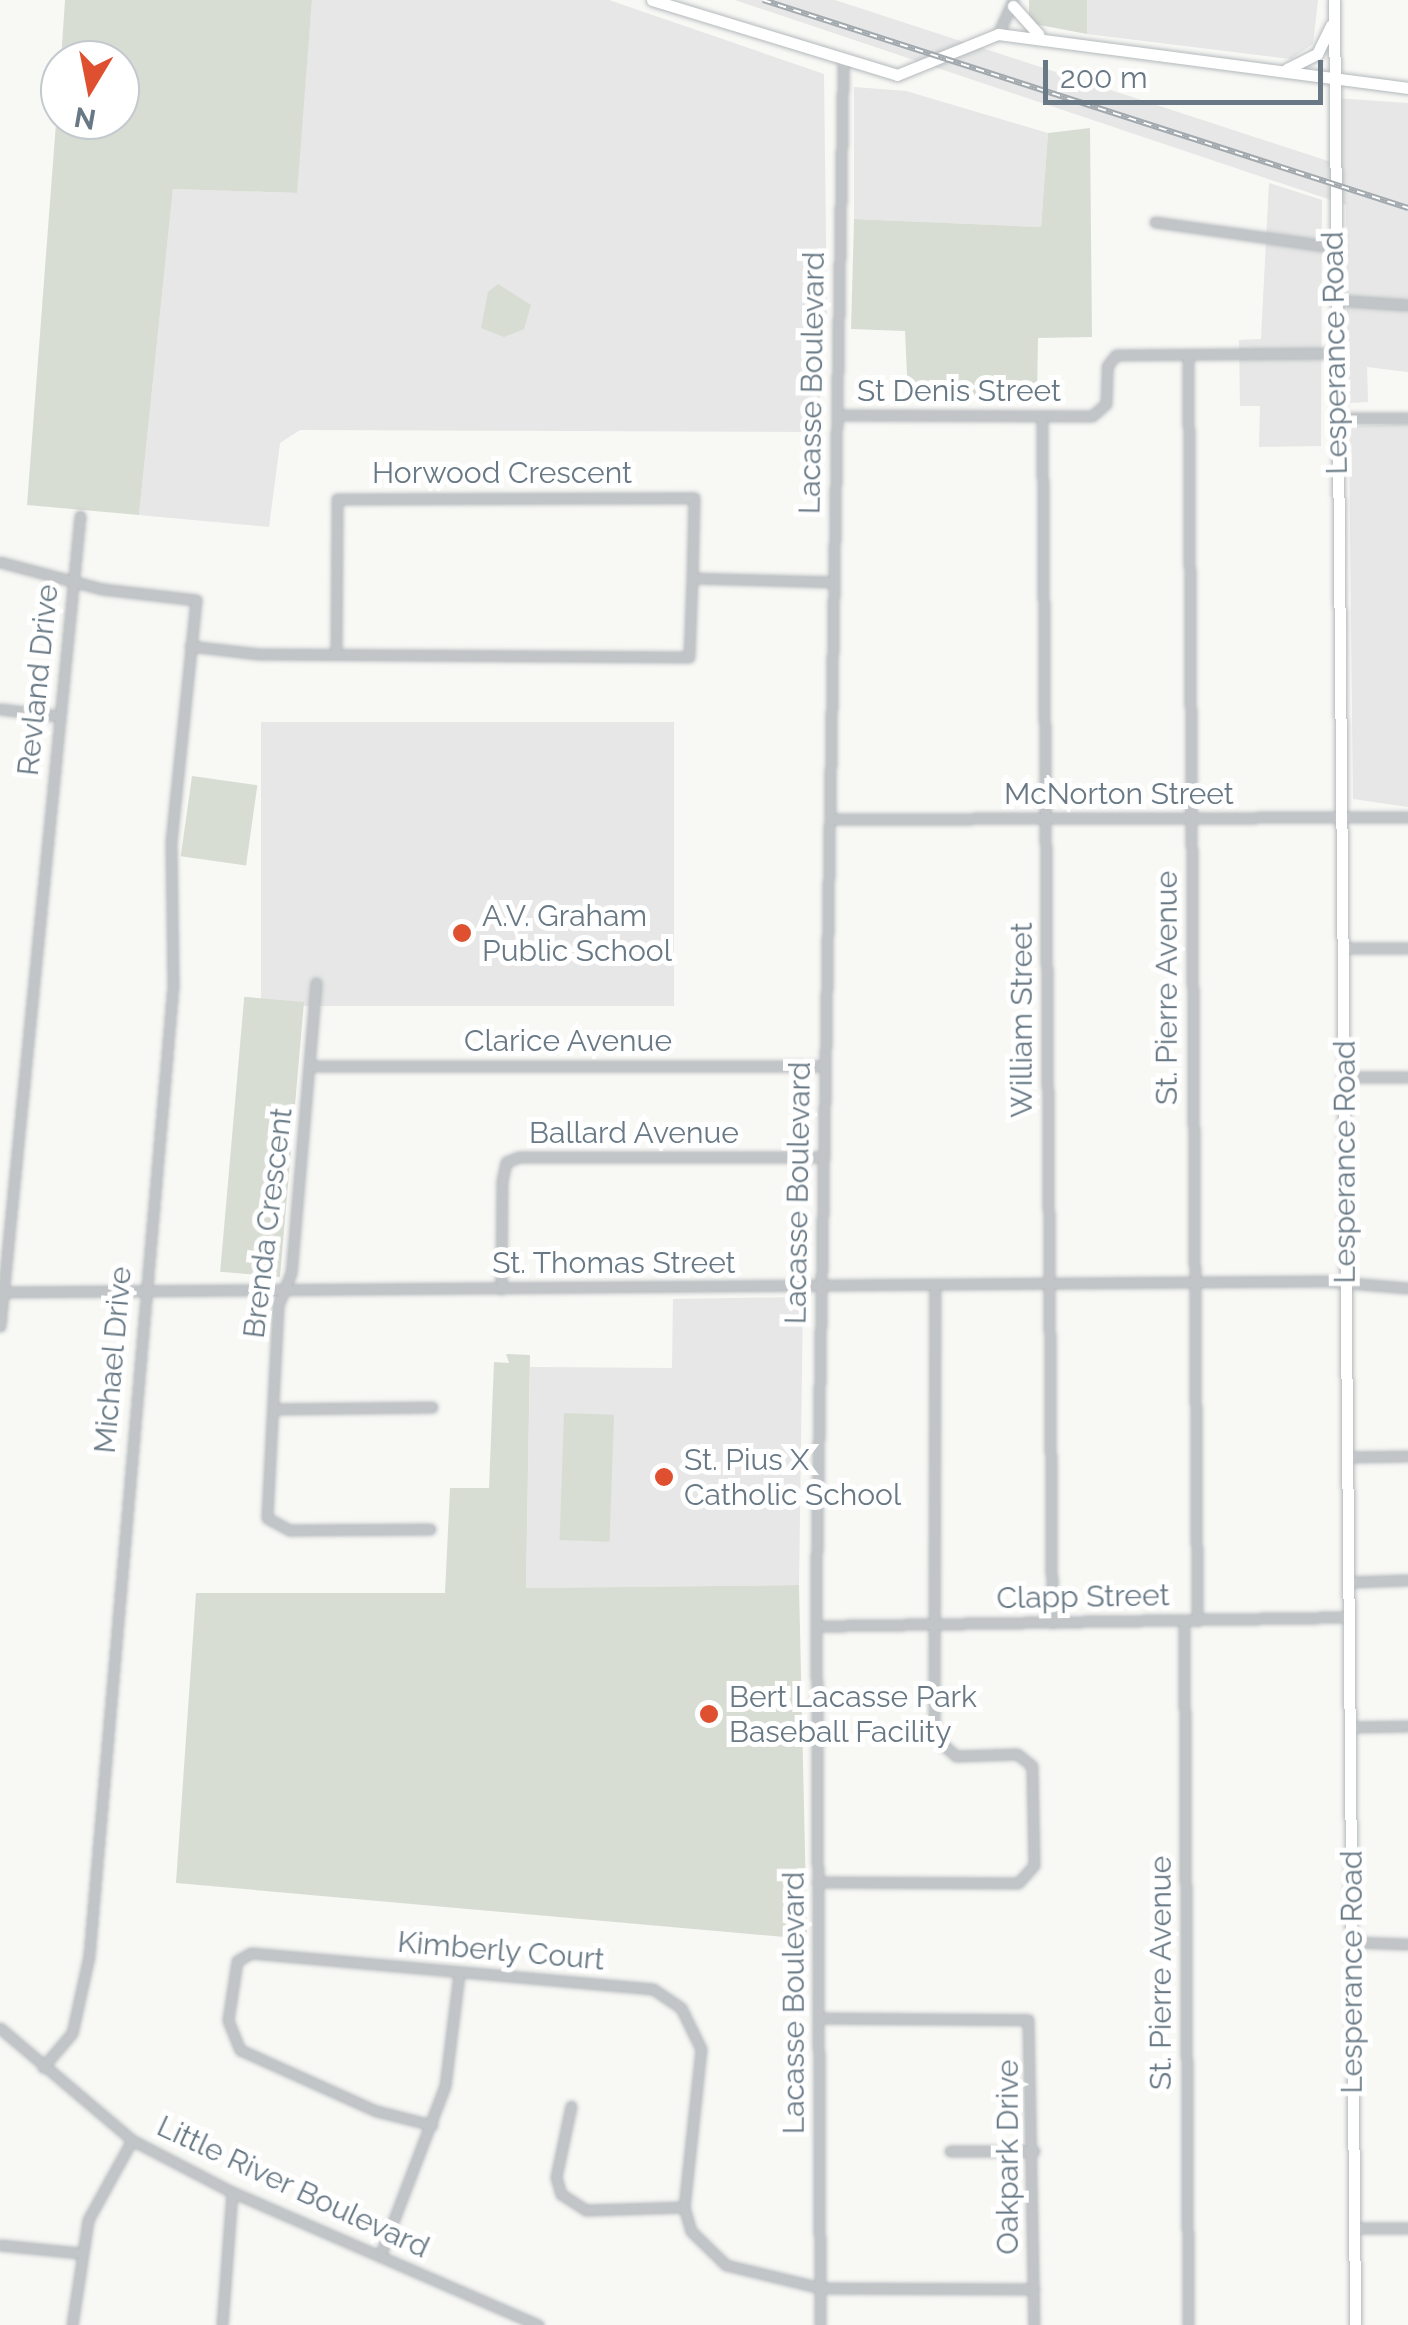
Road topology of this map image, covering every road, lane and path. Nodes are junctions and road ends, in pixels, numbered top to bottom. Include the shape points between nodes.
1 (652, 0) edge
2 (1334, 0) edge
3 (1013, 3) edge
4 (1334, 17) junction
5 (998, 34) junction
6 (1041, 37) junction
7 (843, 62) junction
8 (1275, 70) junction
9 (1335, 78) junction
10 (1408, 88) edge
11 (1155, 222) dead end
12 (1332, 247) junction
13 (1334, 300) junction
14 (1404, 303) edge
15 (1334, 353) junction
16 (1188, 354) junction
17 (837, 416) junction
18 (1042, 416) junction
19 (1336, 418) junction
20 (1408, 418) edge
21 (80, 516) dead end
22 (0, 562) edge
23 (692, 578) junction
24 (832, 582) junction
25 (72, 583) junction
26 (190, 646) junction
27 (336, 654) junction
28 (0, 709) edge
29 (59, 716) junction
30 (1344, 818) junction
31 (1408, 818) edge
32 (830, 819) junction
33 (1191, 819) junction
34 (1046, 820) junction
35 (1344, 948) junction
36 (1408, 948) edge
37 (316, 983) dead end
38 (312, 1066) junction
39 (825, 1066) junction
40 (1408, 1077) edge
41 (1346, 1078) junction
42 (824, 1157) junction
43 (1195, 1282) junction
44 (1346, 1282) junction
45 (1050, 1284) junction
46 (935, 1286) junction
47 (822, 1287) junction
48 (1408, 1288) edge
49 (501, 1289) junction
50 (285, 1290) junction
51 (143, 1291) junction
52 (2, 1292) edge
53 (0, 1326) edge
54 (432, 1407) dead end
55 (276, 1409) junction
56 (1408, 1456) edge
57 (1348, 1457) junction
58 (430, 1529) dead end
59 (1408, 1580) edge
60 (1349, 1582) junction
61 (1350, 1617) junction
62 (1197, 1621) junction
63 (1184, 1622) junction
64 (1052, 1623) junction
65 (938, 1624) junction
66 (817, 1626) junction
67 (1350, 1726) junction
68 (1408, 1726) edge
69 (818, 1882) junction
70 (1351, 1942) junction
71 (1408, 1944) edge
72 (459, 1973) junction
73 (819, 2018) junction
74 (0, 2028) edge
75 (43, 2067) junction
76 (571, 2106) dead end
77 (432, 2126) junction
78 (132, 2140) junction
79 (950, 2151) dead end
80 (1034, 2151) junction
81 (232, 2192) junction
82 (684, 2207) junction
83 (1354, 2228) junction
84 (1408, 2228) edge
85 (0, 2245) edge
86 (80, 2254) junction
87 (380, 2256) junction
88 (820, 2288) junction
89 (1034, 2289) junction
90 (519, 2321) edge
91 (72, 2325) edge
92 (222, 2325) edge
93 (538, 2325) edge
94 (820, 2325) edge
95 (1034, 2325) edge
96 (1188, 2325) edge
97 (1354, 2325) edge

1 - 7 main road
2 - 4 main road, Lesperance Road
3 - 5 street
3 - 6 main road
4 - 8 main road via 1317,54 1300,67
4 - 9 main road, Lesperance Road
5 - 6 main road
5 - 7 main road via 902,74
6 - 8 main road
7 - 17 street, Lacasse Boulevard
8 - 9 main road
9 - 10 main road
9 - 12 main road, Lesperance Road
11 - 12 street
12 - 13 main road, Lesperance Road
13 - 14 street
13 - 15 main road, Lesperance Road
15 - 16 street, St Denis Street
15 - 19 main road, Lesperance Road
16 - 18 street, St Denis Street via 1116,356 1107,366 1106,404 1092,416
16 - 33 street, St. Pierre Avenue
17 - 18 street, St Denis Street
17 - 24 street, Lacasse Boulevard
18 - 34 street, William Street
19 - 20 street
19 - 30 main road, Lesperance Road
21 - 25 street, Revland Drive
22 - 25 street
23 - 24 street
23 - 27 street, Horwood Crescent via 689,657
23 - 27 street, Horwood Crescent via 694,498 336,499
24 - 32 street, Lacasse Boulevard
25 - 26 street, Michael Drive via 196,600
25 - 29 street, Revland Drive
26 - 27 street
26 - 51 street, Michael Drive via 171,842 173,986
28 - 29 street
29 - 52 street, Revland Drive
30 - 31 street, McNorton Street
30 - 33 street, McNorton Street
30 - 35 main road, Lesperance Road
32 - 34 street, McNorton Street
32 - 39 street, Lacasse Boulevard
33 - 34 street, McNorton Street
33 - 43 street, St. Pierre Avenue
34 - 45 street, William Street
35 - 36 street
35 - 41 main road, Lesperance Road
37 - 38 street, Brenda Crescent
38 - 39 street, Clarice Avenue
38 - 50 street, Brenda Crescent
39 - 42 street, Lacasse Boulevard
40 - 41 street
41 - 44 main road, Lesperance Road
42 - 47 street, Lacasse Boulevard
42 - 49 street, Ballard Avenue via 506,1162
43 - 44 street, St. Thomas Street
43 - 45 street, St. Thomas Street
43 - 62 street, St. Pierre Avenue
44 - 48 street, St. Thomas Street
44 - 57 main road, Lesperance Road
45 - 46 street, St. Thomas Street
45 - 64 street, William Street
46 - 47 street, St. Thomas Street
46 - 65 street
47 - 49 street, St. Thomas Street
47 - 66 street, Lacasse Boulevard
49 - 50 street, St. Thomas Street
50 - 51 street, St. Thomas Street
50 - 55 street, Brenda Crescent via 278,1306
51 - 52 street, St. Thomas Street
51 - 75 street, Michael Drive via 89,1956 72,2033
52 - 53 street, Revland Drive
54 - 55 street
55 - 58 street, Brenda Crescent via 266,1509 272,1524 290,1530
56 - 57 street
57 - 60 main road, Lesperance Road
59 - 60 street
60 - 61 main road, Lesperance Road
61 - 62 street, Clapp Street
61 - 67 main road, Lesperance Road
62 - 63 street, Clapp Street
63 - 64 street, Clapp Street
63 - 96 street, St. Pierre Avenue
64 - 65 street, Clapp Street
65 - 66 street, Clapp Street
65 - 69 street via 934,1738 956,1756 1017,1754 1032,1766 1034,1865 1018,1883
66 - 69 street, Lacasse Boulevard
67 - 68 street
67 - 70 main road, Lesperance Road
69 - 73 street, Lacasse Boulevard
70 - 71 street
70 - 83 main road, Lesperance Road
72 - 77 street via 445,2086
72 - 77 street, Kimberly Court via 252,1953 236,1960 231,1976 228,2020 240,2050 376,2111
72 - 82 street, Kimberly Court via 653,1989 681,2008 701,2049
73 - 80 street, Oakpark Drive via 1028,2020
73 - 88 street, Lacasse Boulevard
74 - 75 street, Little River Boulevard
75 - 78 street, Little River Boulevard
76 - 82 street via 556,2177 561,2194 586,2210
77 - 87 street
78 - 81 street, Little River Boulevard
78 - 86 street via 100,2189
79 - 80 street
80 - 89 street, Oakpark Drive
81 - 87 street, Little River Boulevard
81 - 92 street
82 - 88 street via 691,2231 726,2265
83 - 84 street
83 - 97 main road, Lesperance Road
85 - 86 street
86 - 91 street
87 - 90 street, Little River Boulevard
88 - 89 street
88 - 94 street, Lacasse Boulevard
89 - 95 street, Oakpark Drive
90 - 93 street, Little River Boulevard

